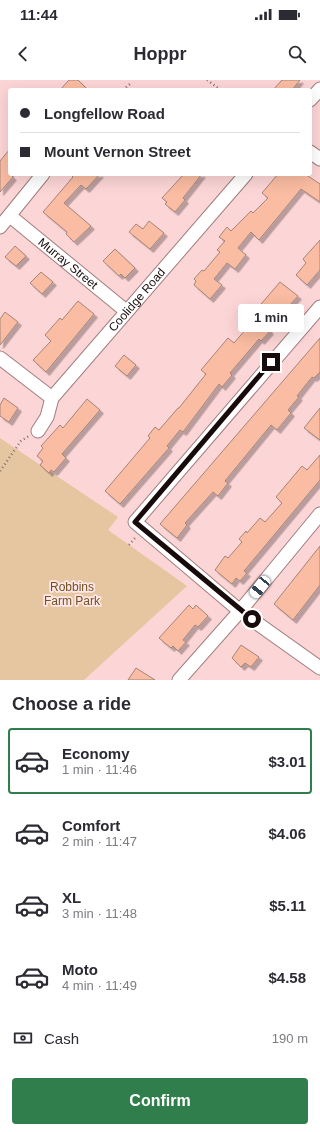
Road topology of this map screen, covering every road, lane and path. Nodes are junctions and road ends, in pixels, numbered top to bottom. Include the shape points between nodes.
1 (207, 80) edge
2 (131, 82) dead end
3 (125, 88) edge
4 (217, 88) edge
5 (320, 89) edge
6 (312, 98) edge
7 (41, 176) edge
8 (244, 176) edge
9 (10, 216) junction
10 (0, 228) edge
11 (320, 307) edge
12 (126, 311) junction
13 (0, 358) edge
14 (52, 398) junction
15 (38, 431) joint
16 (0, 471) edge
17 (320, 514) edge
18 (240, 611) junction
19 (320, 668) edge
20 (179, 680) edge

1 - 4 path
2 - 3 path
5 - 6 street
7 - 9 street
8 - 12 street, Coolidge Road
9 - 10 street
9 - 12 street, Murray Street
11 - 18 street via 135,522
12 - 14 street, Coolidge Road
13 - 14 street
14 - 15 street, Coolidge Road via 47,417
15 - 16 path via 21,441
17 - 18 street
18 - 19 street
18 - 20 street

